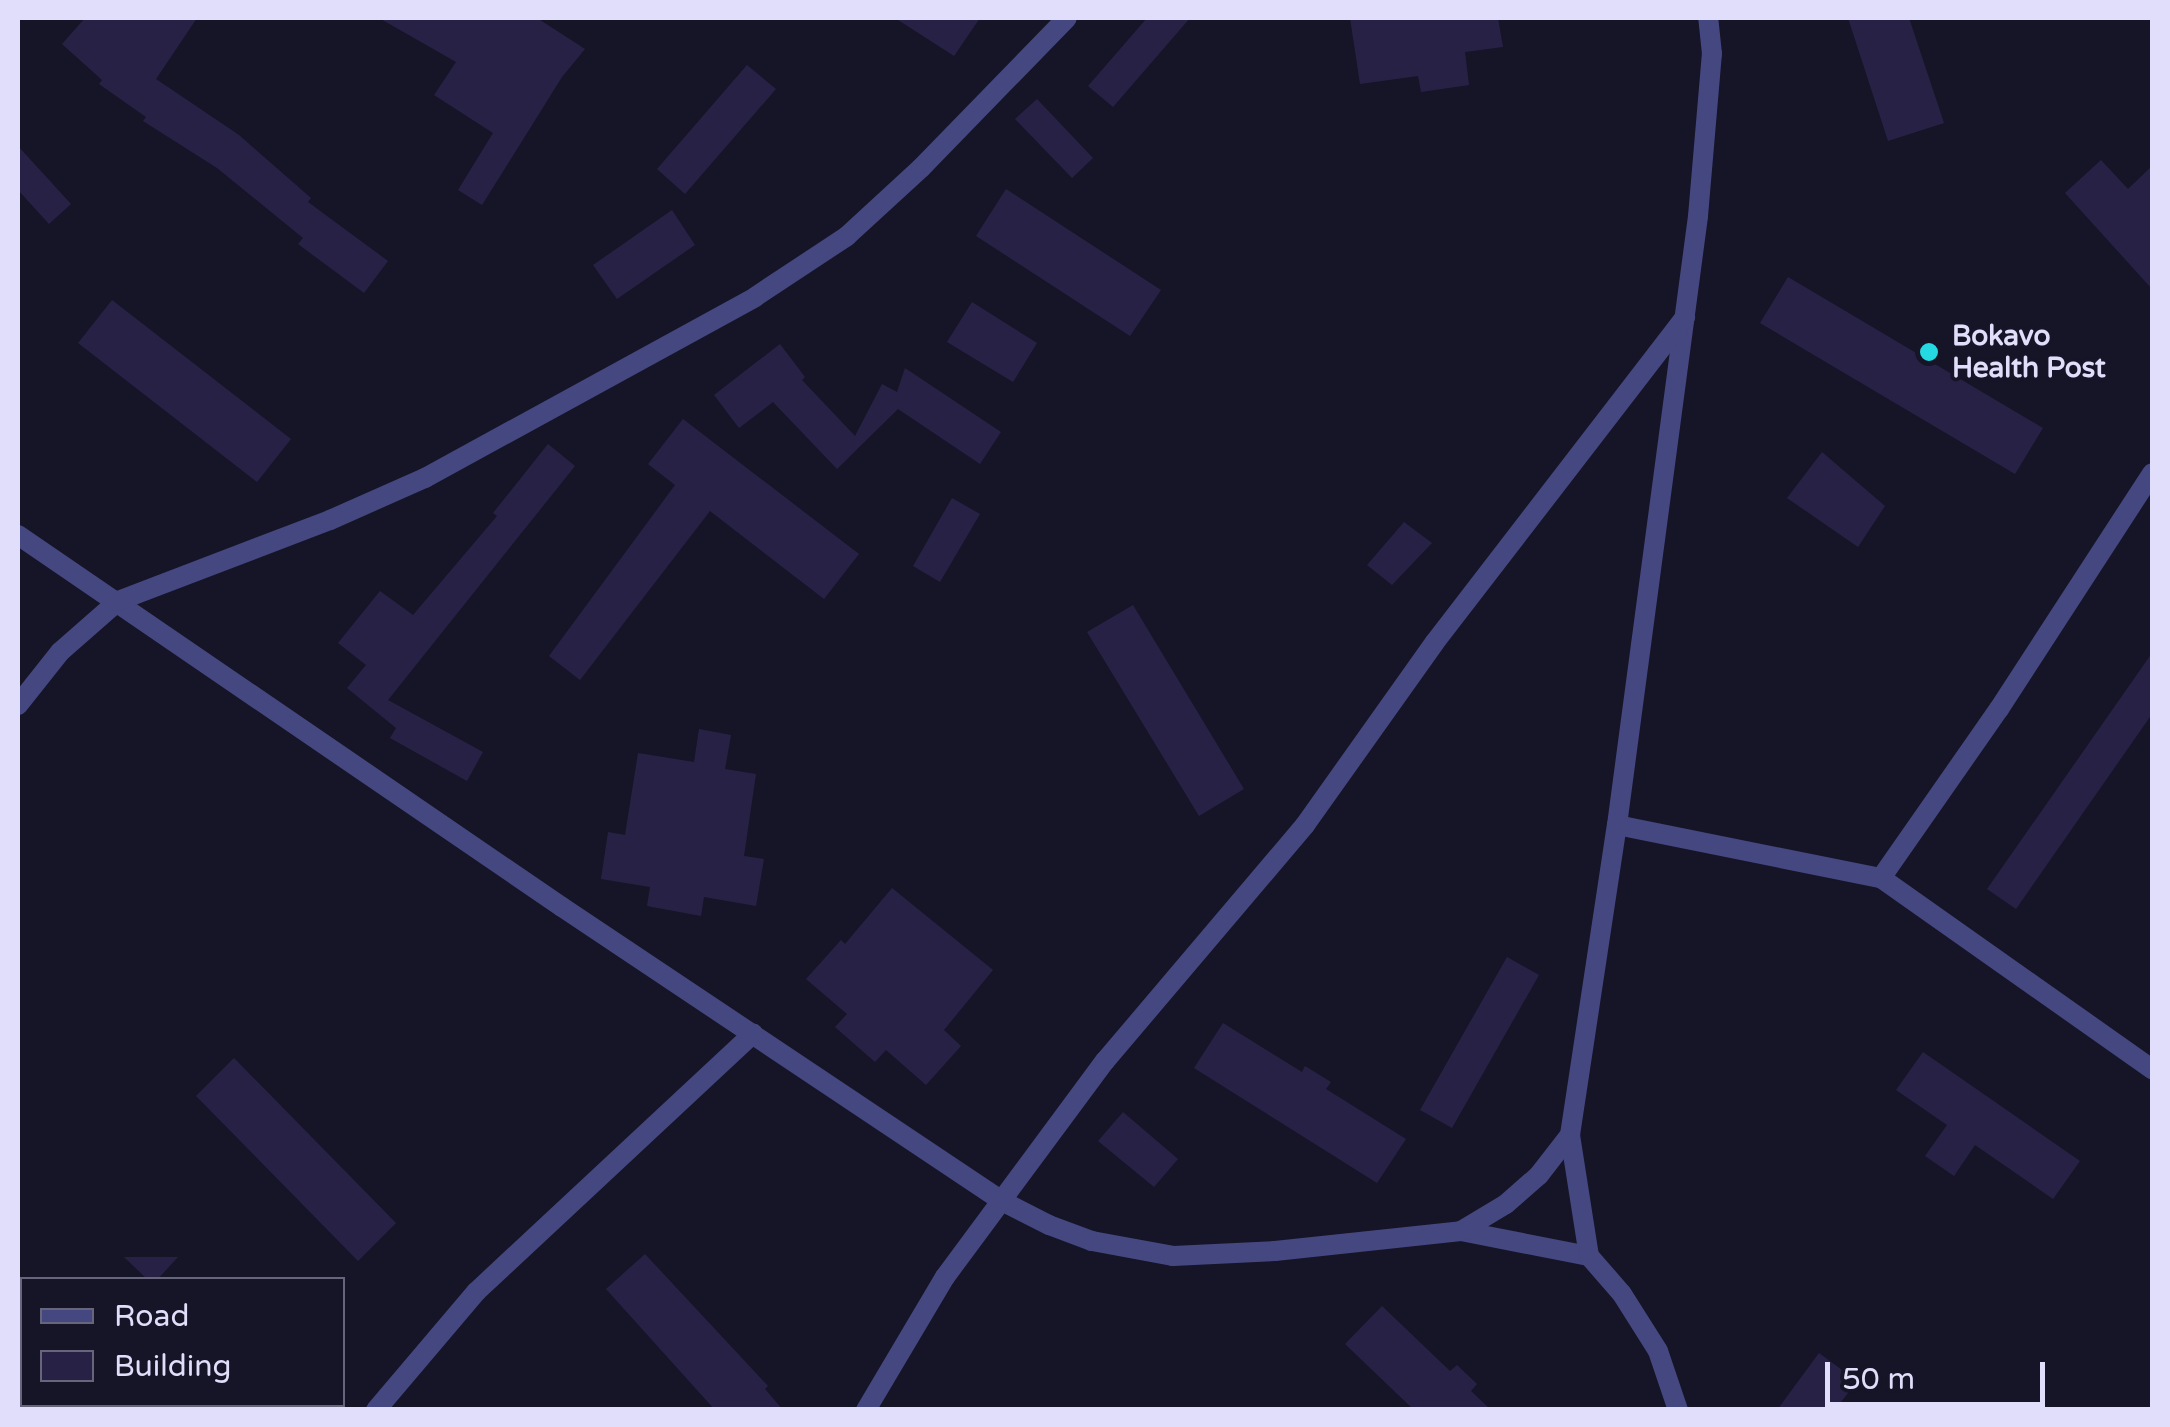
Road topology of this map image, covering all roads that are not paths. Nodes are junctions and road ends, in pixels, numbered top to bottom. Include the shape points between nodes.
1 (1067, 18) edge
2 (1708, 18) edge
3 (1685, 317) junction
4 (2152, 473) edge
5 (18, 535) edge
6 (118, 601) junction
7 (18, 705) edge
8 (1618, 825) junction
9 (1880, 878) junction
10 (754, 1034) junction
11 (2152, 1068) edge
12 (1570, 1135) junction
13 (1002, 1201) junction
14 (1461, 1231) junction
15 (1589, 1256) junction
16 (376, 1410) edge
17 (866, 1410) edge
18 (1678, 1410) edge

1 - 6 street via 847,236 756,296 425,478
2 - 3 street via 1712,54
3 - 8 street
3 - 13 street via 1435,642 1305,825 1105,1061
4 - 9 street
5 - 6 street
6 - 7 street via 60,652
6 - 10 street
8 - 9 street
8 - 12 street
9 - 11 street
10 - 13 street
10 - 16 street via 476,1292
12 - 14 street via 1506,1204
12 - 15 street
13 - 14 street via 1092,1240 1173,1256
13 - 17 street via 945,1277
14 - 15 street
15 - 18 street via 1658,1352

